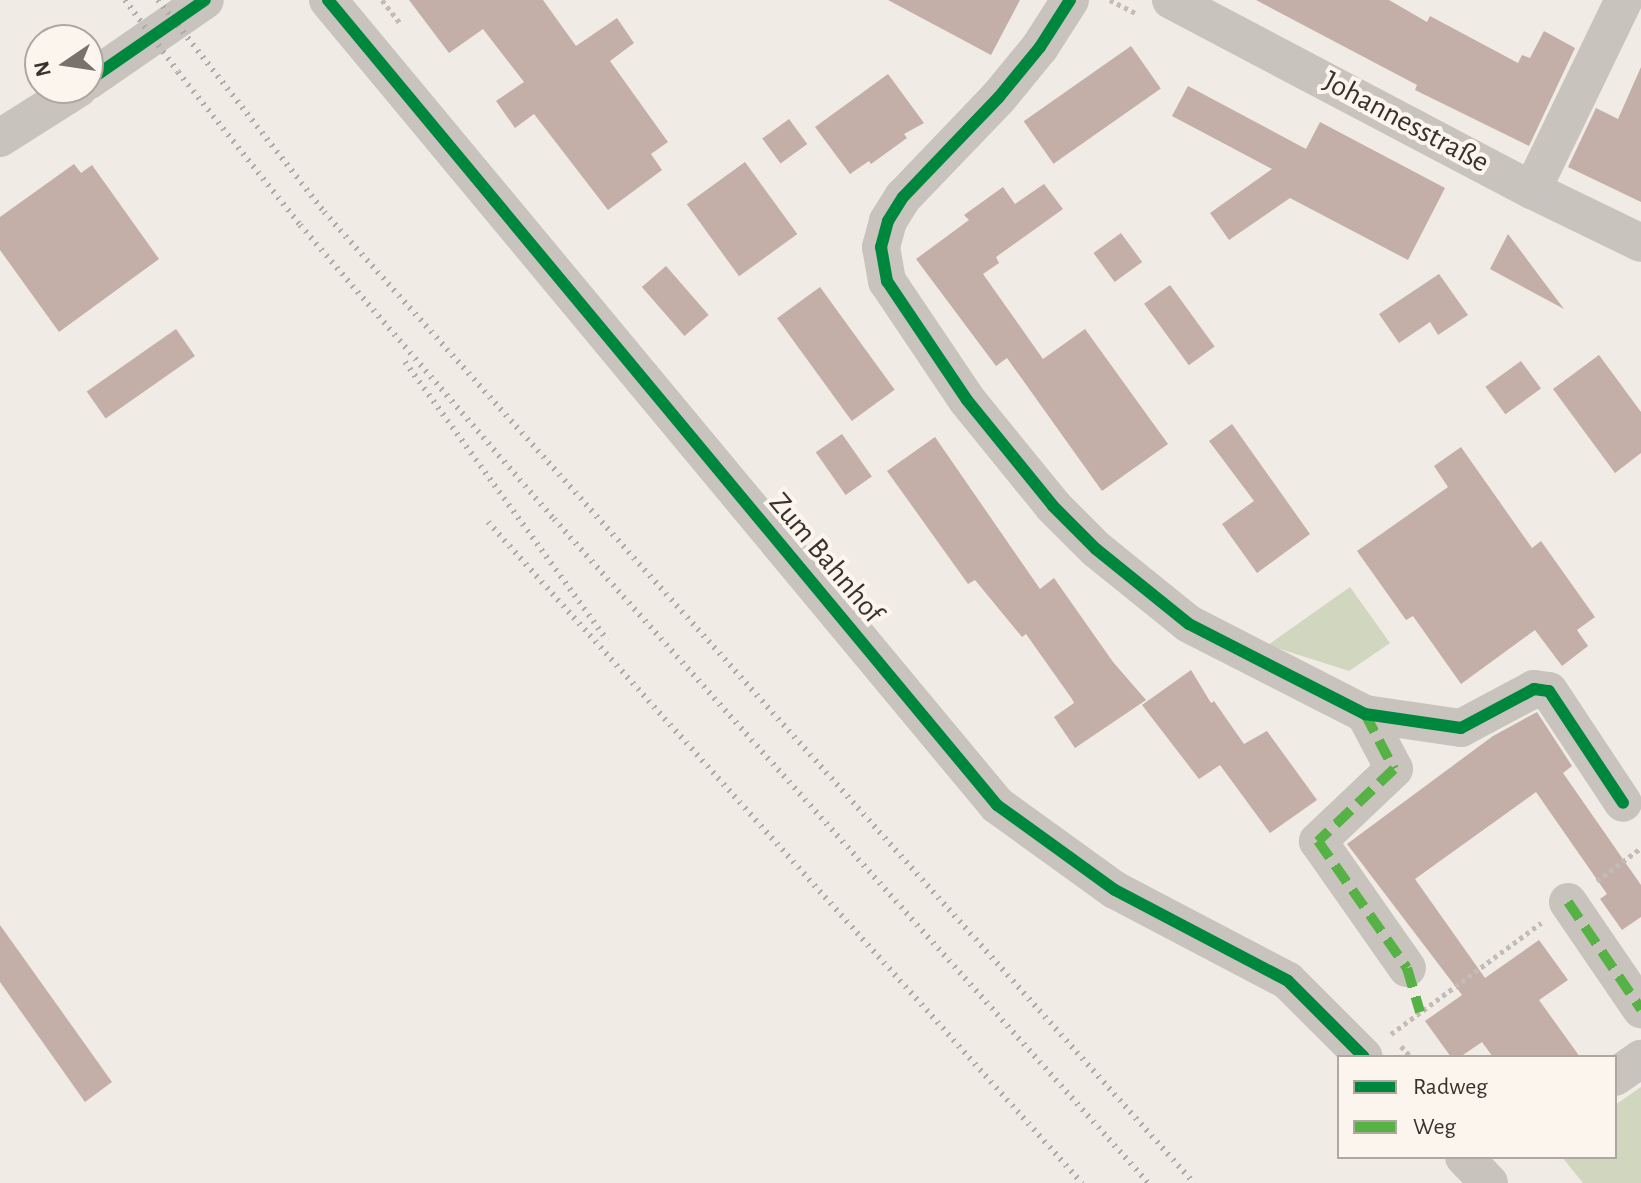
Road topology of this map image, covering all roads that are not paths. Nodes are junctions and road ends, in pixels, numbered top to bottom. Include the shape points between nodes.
1 (205, 0) edge
2 (328, 0) edge
3 (1070, 0) edge
4 (1171, 0) edge
5 (1624, 0) edge
6 (104, 70) edge
7 (54, 104) edge
8 (0, 138) edge
9 (1532, 190) junction
10 (1641, 243) edge
11 (1365, 714) junction
12 (1623, 803) dead end
13 (1568, 902) road end
14 (1407, 968) dead end
15 (1641, 1009) edge
16 (1378, 1039) edge
17 (1641, 1059) edge
18 (1617, 1076) edge

1 - 6 street
2 - 16 street, Zum Bahnhof via 997,805 1115,890 1288,981
3 - 11 street via 999,97 903,197 888,221 881,247 887,281 985,423 1096,549 1189,624
4 - 9 street, Johannesstraße
5 - 9 street
7 - 8 street
9 - 10 street, Johannesstraße
11 - 12 street via 1461,728 1534,689 1549,691
11 - 14 street via 1394,769 1318,841
13 - 15 street
17 - 18 street

